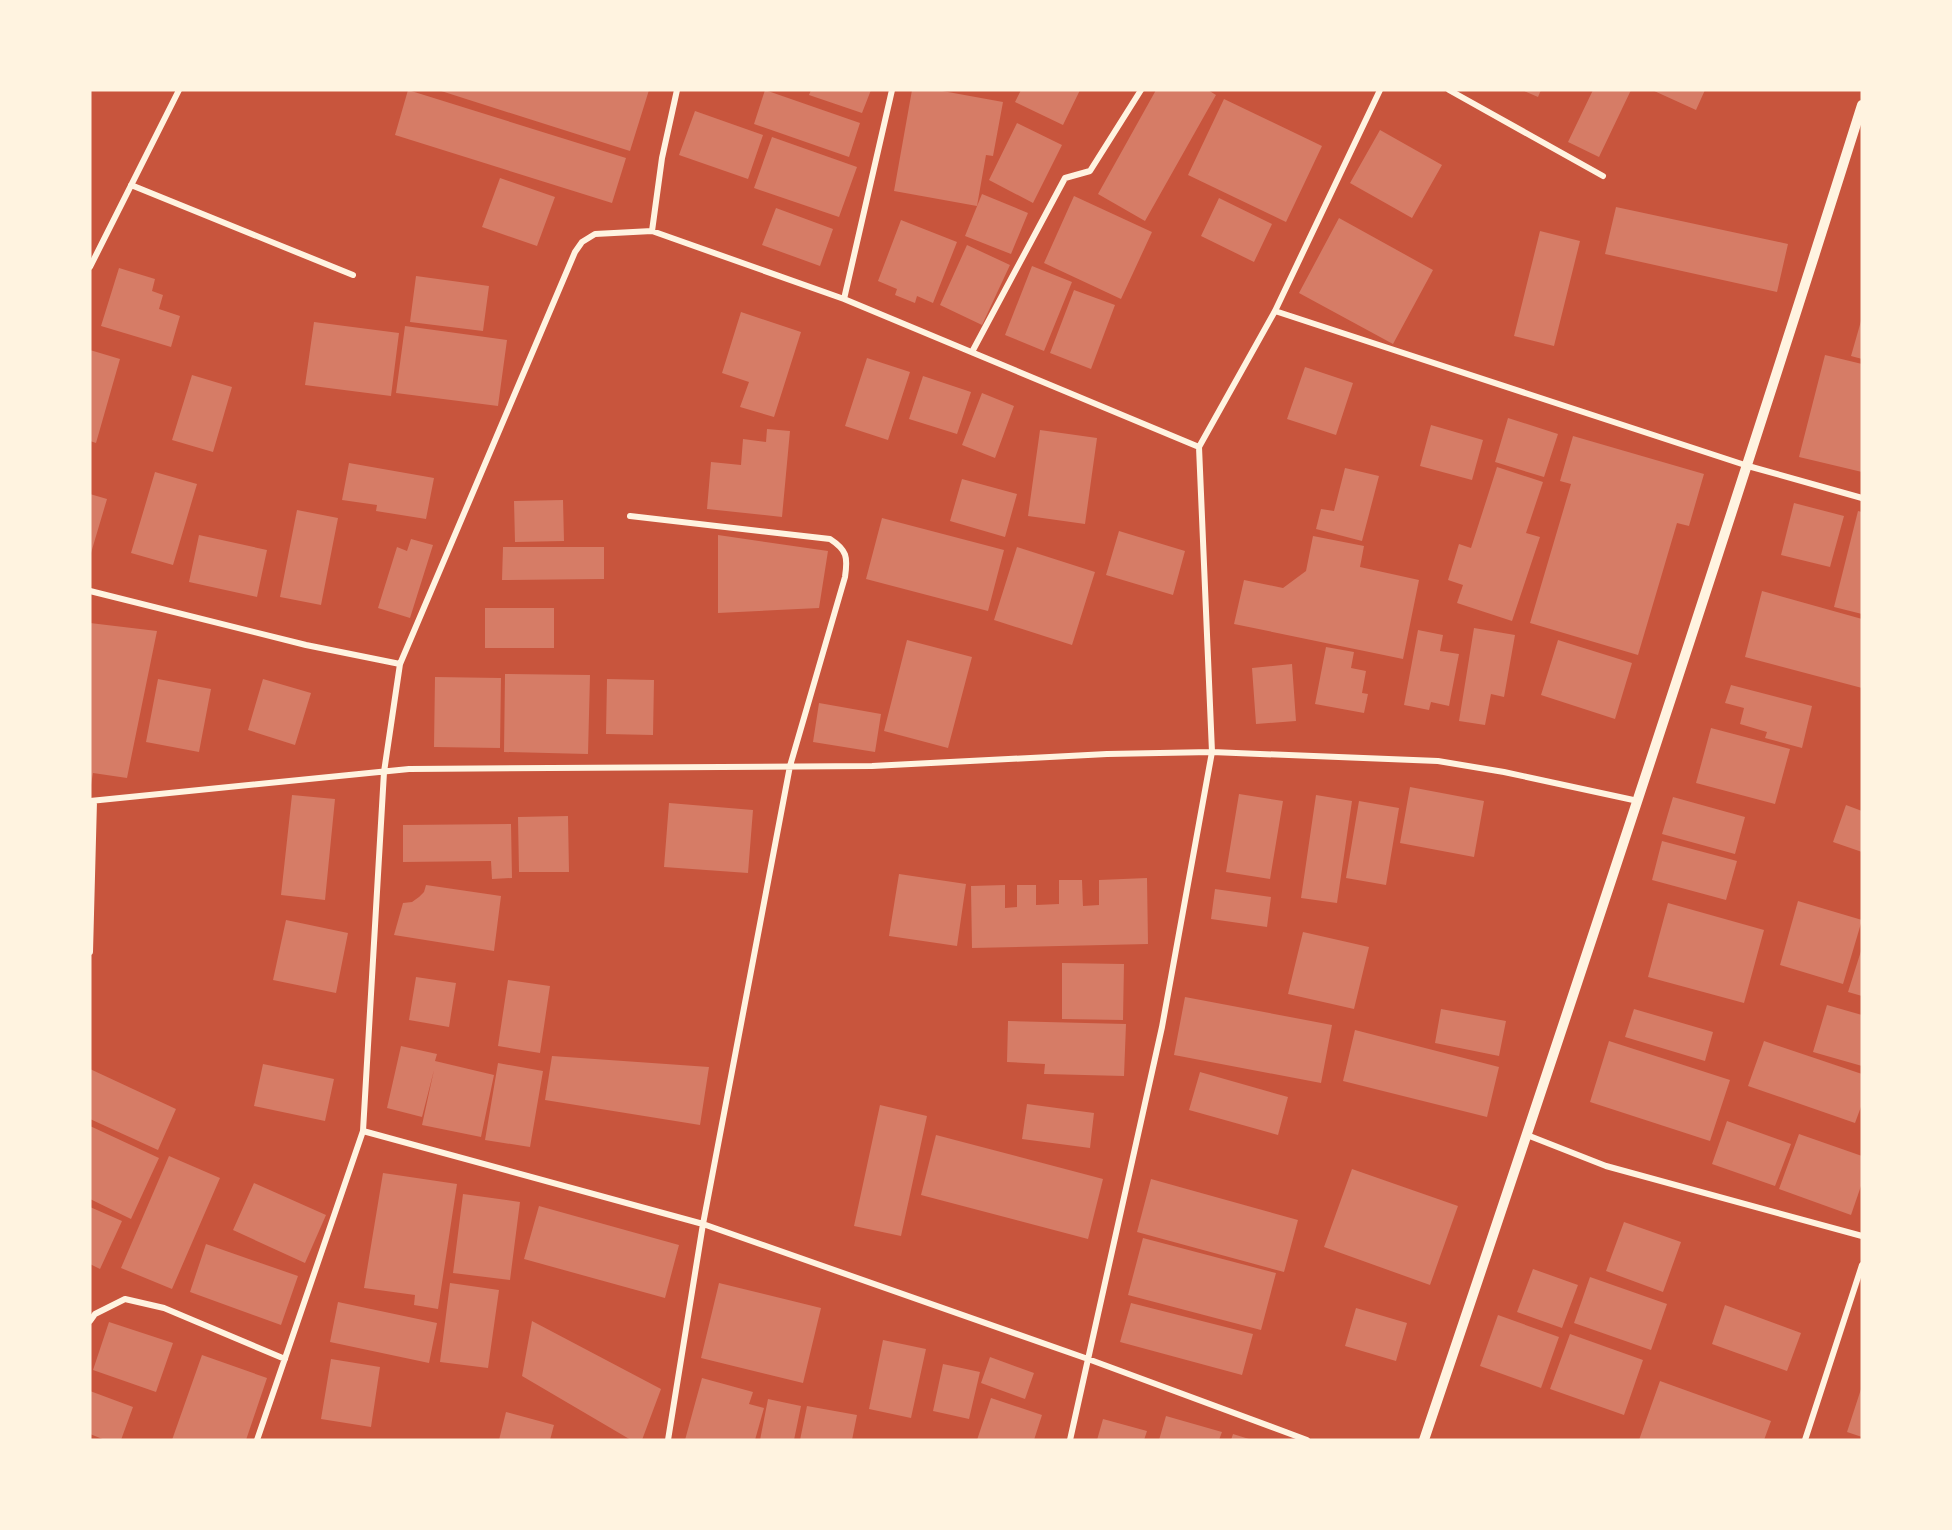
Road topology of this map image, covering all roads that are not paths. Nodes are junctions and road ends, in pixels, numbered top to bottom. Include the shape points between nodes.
1 (179, 90) edge
2 (677, 90) edge
3 (892, 90) edge
4 (1141, 90) edge
5 (1380, 90) edge
6 (1449, 90) edge
7 (1862, 105) edge
8 (1603, 176) dead end
9 (131, 185) junction
10 (652, 231) junction
11 (90, 267) edge
12 (353, 275) dead end
13 (844, 299) junction
14 (1275, 311) junction
15 (972, 352) junction
16 (1199, 447) junction
17 (1748, 466) junction
18 (1862, 498) edge
19 (630, 516) dead end
20 (90, 591) edge
21 (400, 664) junction
22 (1212, 752) junction
23 (790, 766) junction
24 (384, 772) junction
25 (92, 801) edge
26 (1638, 801) junction
27 (90, 952) edge
28 (363, 1131) junction
29 (1527, 1135) junction
30 (703, 1224) junction
31 (1862, 1236) edge
32 (1862, 1265) edge
33 (92, 1313) edge
34 (90, 1320) edge
35 (285, 1359) junction
36 (1088, 1359) junction
37 (257, 1440) edge
38 (668, 1440) edge
39 (1070, 1440) edge
40 (1306, 1440) edge
41 (1424, 1440) edge
42 (1806, 1440) edge

1 - 9 street
2 - 10 street
3 - 13 street
4 - 15 street via 1090,171 1065,178
5 - 14 street
6 - 8 street
7 - 17 street
9 - 11 street
9 - 12 street
10 - 13 street
10 - 21 street via 595,234 575,252
13 - 15 street
14 - 16 street
14 - 17 street
15 - 16 street
16 - 22 street
17 - 18 street
17 - 26 street
19 - 23 street via 830,539 841,546 848,560 845,577
20 - 21 street via 306,645
21 - 24 street
22 - 23 street
22 - 26 street via 1438,761
22 - 36 street via 1162,1027
23 - 24 street
23 - 30 street
24 - 25 street
24 - 28 street
25 - 27 street
26 - 29 street
28 - 30 street
28 - 35 street
29 - 31 street via 1606,1166
29 - 41 street
30 - 36 street
30 - 38 street
32 - 42 street
33 - 34 street
33 - 35 street via 125,1299 164,1308
35 - 37 street
36 - 39 street
36 - 40 street

